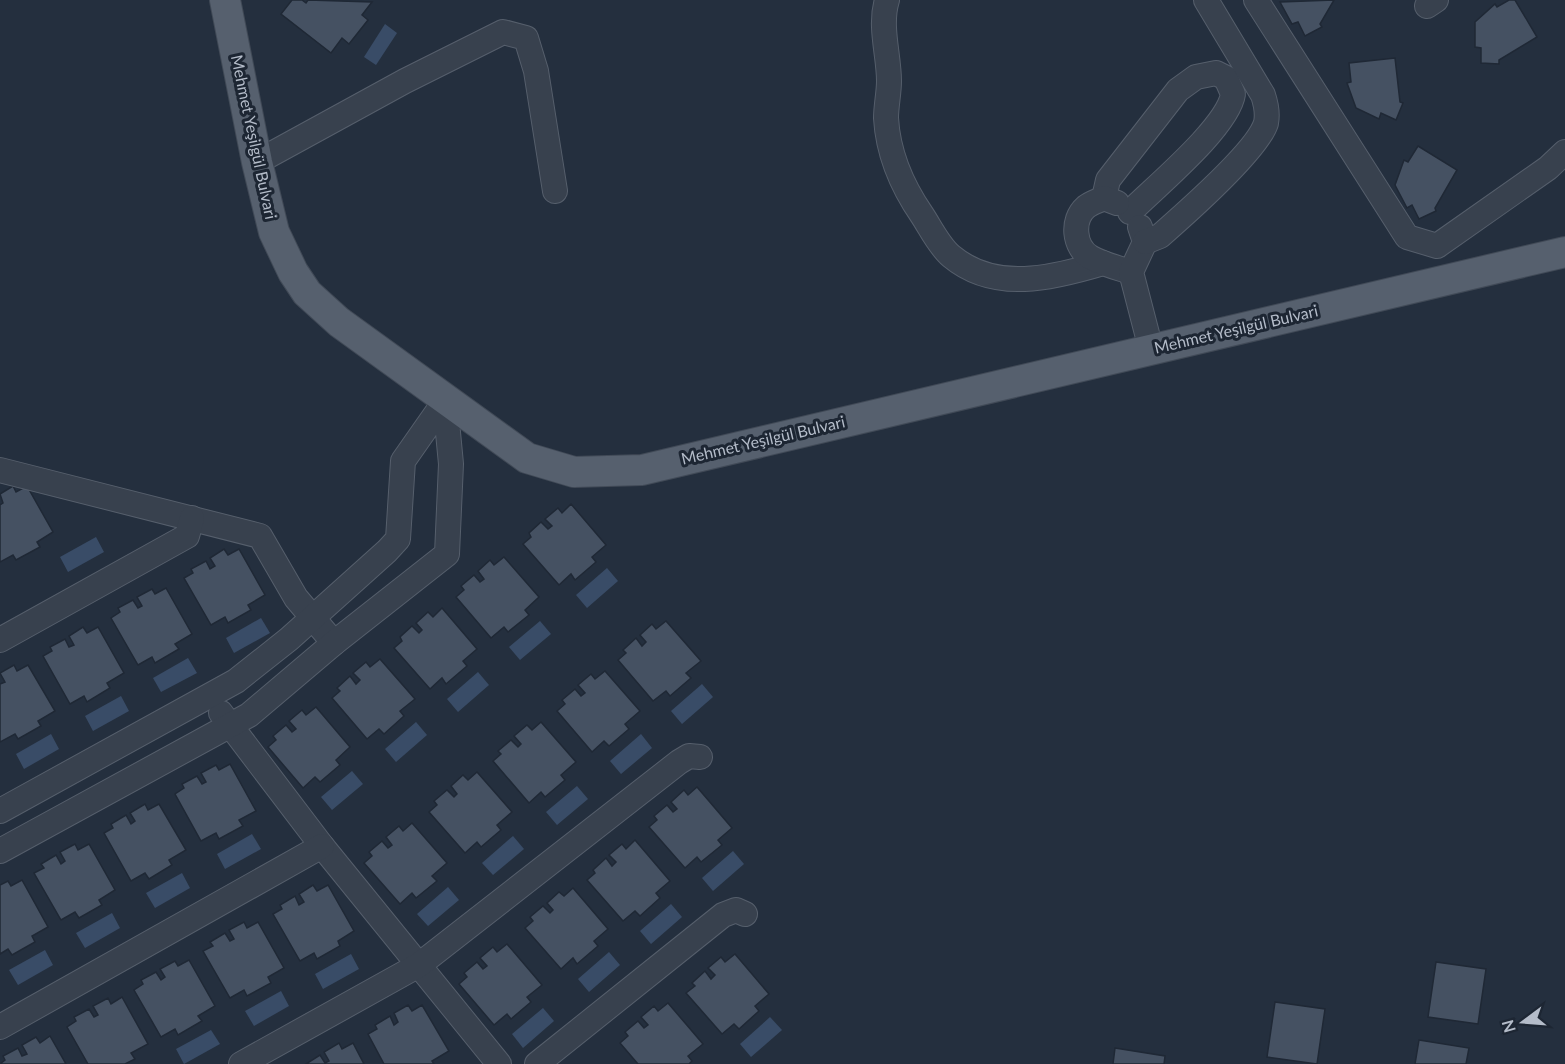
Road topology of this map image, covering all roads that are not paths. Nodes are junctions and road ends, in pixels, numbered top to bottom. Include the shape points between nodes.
1 (225, 0) edge
2 (887, 0) edge
3 (1206, 0) edge
4 (1256, 0) edge
5 (1565, 152) edge
6 (257, 162) junction
7 (555, 191) dead end
8 (1104, 198) junction
9 (1130, 212) junction
10 (1145, 242) junction
11 (1565, 252) edge
12 (1103, 263) junction
13 (1131, 272) junction
14 (1151, 349) junction
15 (445, 401) junction
16 (0, 470) edge
17 (192, 518) junction
18 (312, 616) junction
19 (0, 640) edge
20 (334, 643) junction
21 (236, 681) junction
22 (210, 695) junction
23 (255, 710) junction
24 (228, 726) junction
25 (700, 757) dead end
26 (0, 811) edge
27 (322, 846) junction
28 (0, 851) edge
29 (745, 915) dead end
30 (419, 965) junction
31 (0, 1027) edge
32 (241, 1064) edge
33 (499, 1064) edge
34 (537, 1064) edge

1 - 6 main road, Mehmet Yeşilgül Bulvari
2 - 12 street via 883,26 889,59 886,117 891,154 909,196 950,255 975,271 1030,280
3 - 10 street via 1263,95 1266,123 1233,167 1160,236
4 - 5 street via 1407,237 1437,246
6 - 7 street via 503,32 526,38 536,71
6 - 15 main road, Mehmet Yeşilgül Bulvari via 274,232 292,272 307,293 339,322
8 - 9 street
8 - 9 street via 1108,180 1178,90 1202,75 1216,73 1226,78 1233,94 1224,117
8 - 12 street via 1086,207 1077,220 1076,234 1080,249
9 - 10 street via 1138,219
10 - 13 street
11 - 14 main road, Mehmet Yeşilgül Bulvari
12 - 13 street
13 - 14 street
14 - 15 main road, Mehmet Yeşilgül Bulvari via 642,470 574,472 527,458
15 - 18 street via 403,461 398,539
15 - 20 street via 451,464 447,554
16 - 17 street
17 - 18 street via 260,536 296,598
17 - 19 street via 187,536
18 - 20 street
18 - 21 street
20 - 23 street
21 - 22 street
21 - 23 street
22 - 24 street
22 - 26 street
23 - 24 street
24 - 27 street
24 - 28 street
25 - 30 street via 688,756 679,762
27 - 30 street
27 - 31 street
29 - 34 street via 736,910 723,915
30 - 32 street
30 - 33 street

